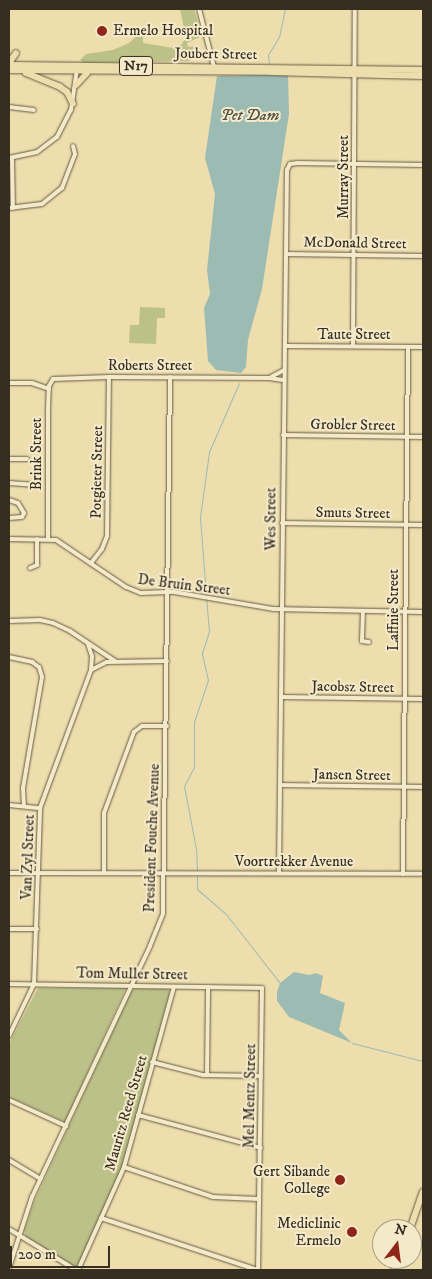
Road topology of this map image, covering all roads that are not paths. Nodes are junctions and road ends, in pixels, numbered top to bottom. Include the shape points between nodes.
1 (199, 9) edge
2 (355, 9) edge
3 (16, 53) dead end
4 (9, 64) edge
5 (77, 69) junction
6 (214, 69) junction
7 (9, 70) edge
8 (423, 70) edge
9 (20, 71) junction
10 (43, 71) junction
11 (355, 71) junction
12 (88, 72) junction
13 (423, 76) edge
14 (53, 83) junction
15 (76, 85) junction
16 (73, 104) junction
17 (9, 107) edge
18 (34, 110) dead end
19 (73, 146) dead end
20 (10, 158) edge
21 (355, 164) junction
22 (423, 165) edge
23 (11, 208) edge
24 (287, 254) junction
25 (354, 255) junction
26 (423, 256) edge
27 (285, 346) junction
28 (352, 346) junction
29 (408, 347) junction
30 (423, 347) edge
31 (284, 370) junction
32 (109, 377) junction
33 (170, 377) junction
34 (269, 378) junction
35 (284, 380) junction
36 (9, 382) edge
37 (49, 389) junction
38 (283, 435) junction
39 (406, 437) junction
40 (423, 437) edge
41 (27, 459) dead end
42 (9, 460) edge
43 (9, 483) edge
44 (36, 485) dead end
45 (9, 500) edge
46 (9, 518) edge
47 (282, 523) junction
48 (406, 524) junction
49 (423, 525) edge
50 (48, 538) junction
51 (9, 539) edge
52 (37, 539) junction
53 (91, 563) junction
54 (30, 568) dead end
55 (169, 592) junction
56 (282, 609) junction
57 (363, 610) junction
58 (406, 612) junction
59 (423, 612) edge
60 (9, 620) edge
61 (369, 642) dead end
62 (88, 644) junction
63 (9, 656) edge
64 (167, 660) junction
65 (115, 661) junction
66 (92, 670) junction
67 (282, 697) junction
68 (406, 698) junction
69 (423, 699) edge
70 (167, 726) junction
71 (281, 785) junction
72 (405, 787) junction
73 (423, 787) edge
74 (9, 805) edge
75 (24, 805) junction
76 (40, 808) junction
77 (9, 872) edge
78 (279, 872) junction
79 (39, 873) junction
80 (104, 873) junction
81 (165, 874) junction
82 (403, 874) junction
83 (423, 874) edge
84 (9, 929) edge
85 (37, 929) junction
86 (9, 984) edge
87 (34, 984) junction
88 (132, 985) junction
89 (174, 986) junction
90 (256, 986) joint
91 (208, 987) junction
92 (9, 1036) edge
93 (152, 1062) junction
94 (207, 1075) junction
95 (261, 1076) junction
96 (9, 1100) edge
97 (138, 1115) junction
98 (66, 1126) junction
99 (261, 1148) junction
100 (9, 1160) edge
101 (124, 1167) junction
102 (41, 1179) junction
103 (423, 1192) edge
104 (258, 1199) junction
105 (101, 1218) junction
106 (414, 1219) edge
107 (9, 1229) edge
108 (20, 1237) junction
109 (9, 1268) edge
110 (77, 1270) edge
111 (257, 1270) edge

1 - 6 street
2 - 11 street, Murray Street
3 - 4 highway
4 - 5 highway, Joubert Street / N17
5 - 6 highway, Joubert Street / N17
5 - 10 highway, Joubert Street / N17
5 - 12 highway, Joubert Street / N17
5 - 15 street
6 - 11 highway, Joubert Street / N17
6 - 12 highway, Joubert Street / N17
7 - 9 highway, Joubert Street / N17
8 - 11 highway, Joubert Street / N17
9 - 10 highway, Joubert Street / N17
9 - 14 highway
10 - 14 highway
11 - 13 highway, Joubert Street / N17
11 - 21 street, Murray Street
12 - 15 highway
14 - 16 highway via 65,90
15 - 16 street
16 - 20 street via 66,123 52,142 37,152
17 - 18 street
19 - 23 street via 75,154 62,188 42,204
20 - 23 street
21 - 22 street
21 - 24 street, Wes Street via 298,163 288,166
21 - 25 street, Murray Street
24 - 25 street, McDonald Street
24 - 27 street, Wes Street
25 - 26 street, McDonald Street
25 - 28 street, Murray Street
27 - 28 street, Taute Street
27 - 31 street, Wes Street
28 - 29 street, Taute Street
29 - 30 street, Taute Street
29 - 39 street, Laffnie Street
31 - 34 street
31 - 35 street, Wes Street
32 - 33 street, Roberts Street
32 - 37 street, Roberts Street via 53,379
32 - 53 street, Potgieter Street via 107,536
33 - 34 street, Roberts Street
33 - 55 street, President Fouche Avenue
34 - 35 street, Roberts Street
35 - 38 street, Wes Street
36 - 37 street via 32,383
37 - 50 street, Brink Street
38 - 39 street, Grobler Street
38 - 47 street, Wes Street
39 - 40 street, Grobler Street
39 - 48 street, Laffnie Street
41 - 42 street
43 - 44 street
45 - 46 street via 18,503 24,512 22,518
47 - 48 street, Smuts Street
47 - 56 street, Wes Street
48 - 49 street, Smuts Street
48 - 58 street, Laffnie Street
50 - 52 street
50 - 53 street, De Bruin Street
51 - 52 street
52 - 54 street via 37,566
53 - 55 street, De Bruin Street via 137,592
55 - 56 street, De Bruin Street
55 - 64 street, President Fouche Avenue
56 - 57 street, De Bruin Street
56 - 67 street, Wes Street
57 - 58 street, De Bruin Street
57 - 61 street via 362,641
58 - 59 street, De Bruin Street
58 - 68 street, Laffnie Street
60 - 62 street via 53,623
62 - 65 street
62 - 66 street
63 - 75 street via 32,662 42,677 23,788
64 - 65 street
64 - 70 street, President Fouche Avenue
65 - 66 street via 102,663
66 - 76 street, Van Zyl Street
67 - 68 street, Jacobsz Street
67 - 71 street, Wes Street
68 - 69 street, Jacobsz Street
68 - 72 street, Laffnie Street
70 - 80 street via 142,726 134,732 104,813
70 - 81 street, President Fouche Avenue
71 - 72 street, Jansen Street
71 - 78 street, Wes Street
72 - 73 street, Jansen Street
72 - 82 street, Laffnie Street
74 - 75 street
75 - 76 street
76 - 79 street, Van Zyl Street
77 - 79 street, Voortrekker Avenue
78 - 81 street, Voortrekker Avenue
78 - 82 street, Voortrekker Avenue
79 - 80 street, Voortrekker Avenue
79 - 85 street, Van Zyl Street
80 - 81 street, Voortrekker Avenue
81 - 88 street, President Fouche Avenue via 162,916
82 - 83 street, Voortrekker Avenue
84 - 85 street
85 - 87 street, Van Zyl Street
86 - 87 street, Tom Muller Street
87 - 88 street, Tom Muller Street
87 - 92 street, Van Zyl Street
88 - 89 street, Tom Muller Street
88 - 98 street, President Fouche Avenue
89 - 91 street, Tom Muller Street
89 - 93 street, Mauritz Reed Street
90 - 91 street, Tom Muller Street
90 - 95 street, Mel Mentz Street via 262,988 263,994
91 - 94 street
93 - 94 street
93 - 97 street, Mauritz Reed Street
94 - 95 street
95 - 99 street, Mel Mentz Street
96 - 98 street
97 - 99 street
97 - 101 street, Mauritz Reed Street
98 - 102 street, President Fouche Avenue
99 - 104 street, Mel Mentz Street
100 - 102 street
101 - 104 street via 213,1197
101 - 105 street, Mauritz Reed Street
102 - 108 street, President Fouche Avenue
103 - 106 highway
104 - 111 street, Mel Mentz Street
105 - 110 street, Mauritz Reed Street
105 - 111 street
107 - 108 street
108 - 109 street, President Fouche Avenue
108 - 110 street

